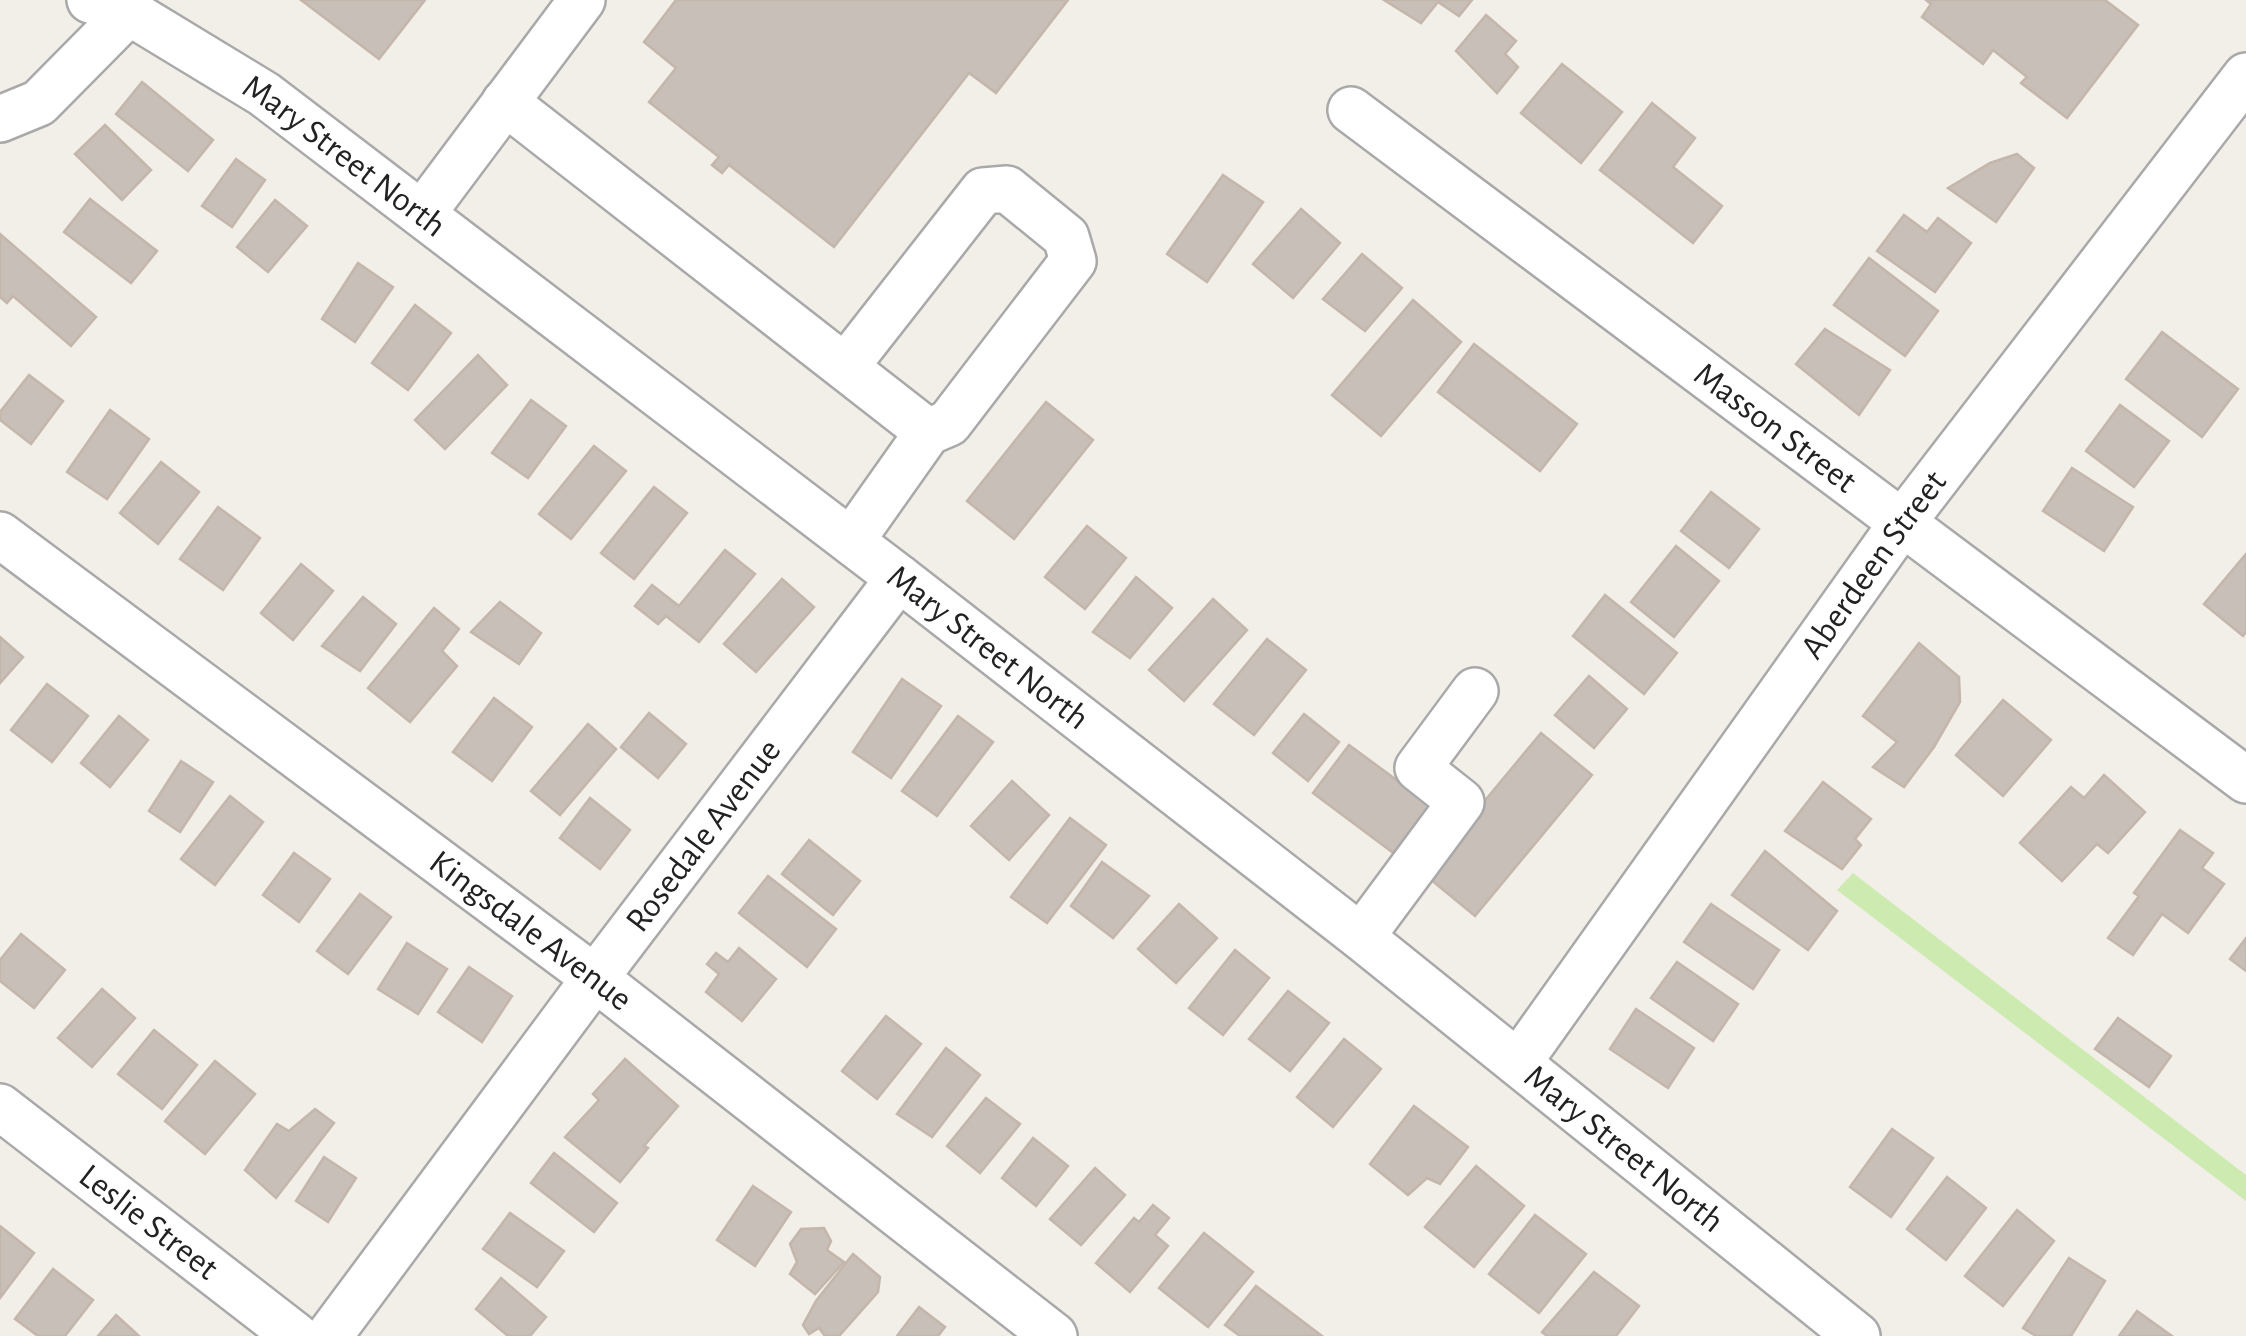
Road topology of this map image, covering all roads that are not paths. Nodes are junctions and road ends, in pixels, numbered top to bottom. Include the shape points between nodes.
1 (582, 0) edge
2 (110, 6) edge
3 (2246, 76) edge
4 (505, 102) junction
5 (1351, 110) dead end
6 (0, 119) edge
7 (422, 214) junction
8 (846, 366) junction
9 (928, 432) junction
10 (1902, 524) junction
11 (0, 535) edge
12 (850, 541) junction
13 (899, 578) junction
14 (1476, 691) dead end
15 (2246, 780) edge
16 (1361, 937) junction
17 (595, 978) junction
18 (1518, 1062) junction
19 (0, 1107) edge
20 (296, 1336) edge
21 (329, 1336) edge
22 (1054, 1336) edge
23 (1856, 1336) edge

1 - 4 street
2 - 6 street via 38,103
2 - 7 street, Mary Street North via 264,94
3 - 10 street, Aberdeen Street
4 - 7 street
4 - 8 street
5 - 10 street, Masson Street
7 - 12 street, Mary Street North
8 - 9 street
8 - 9 street via 983,190 1007,189 1037,213 1066,237 1072,261 950,423
9 - 12 street
10 - 15 street, Masson Street
10 - 18 street, Aberdeen Street
11 - 17 street, Kingsdale Avenue
12 - 13 street, Mary Street North
13 - 16 street, Mary Street North
13 - 17 street, Rosedale Avenue
14 - 16 street via 1418,768 1462,802
16 - 18 street, Mary Street North
17 - 21 street, Rosedale Avenue
17 - 22 street, Kingsdale Avenue
18 - 23 street, Mary Street North
19 - 20 street, Leslie Street

